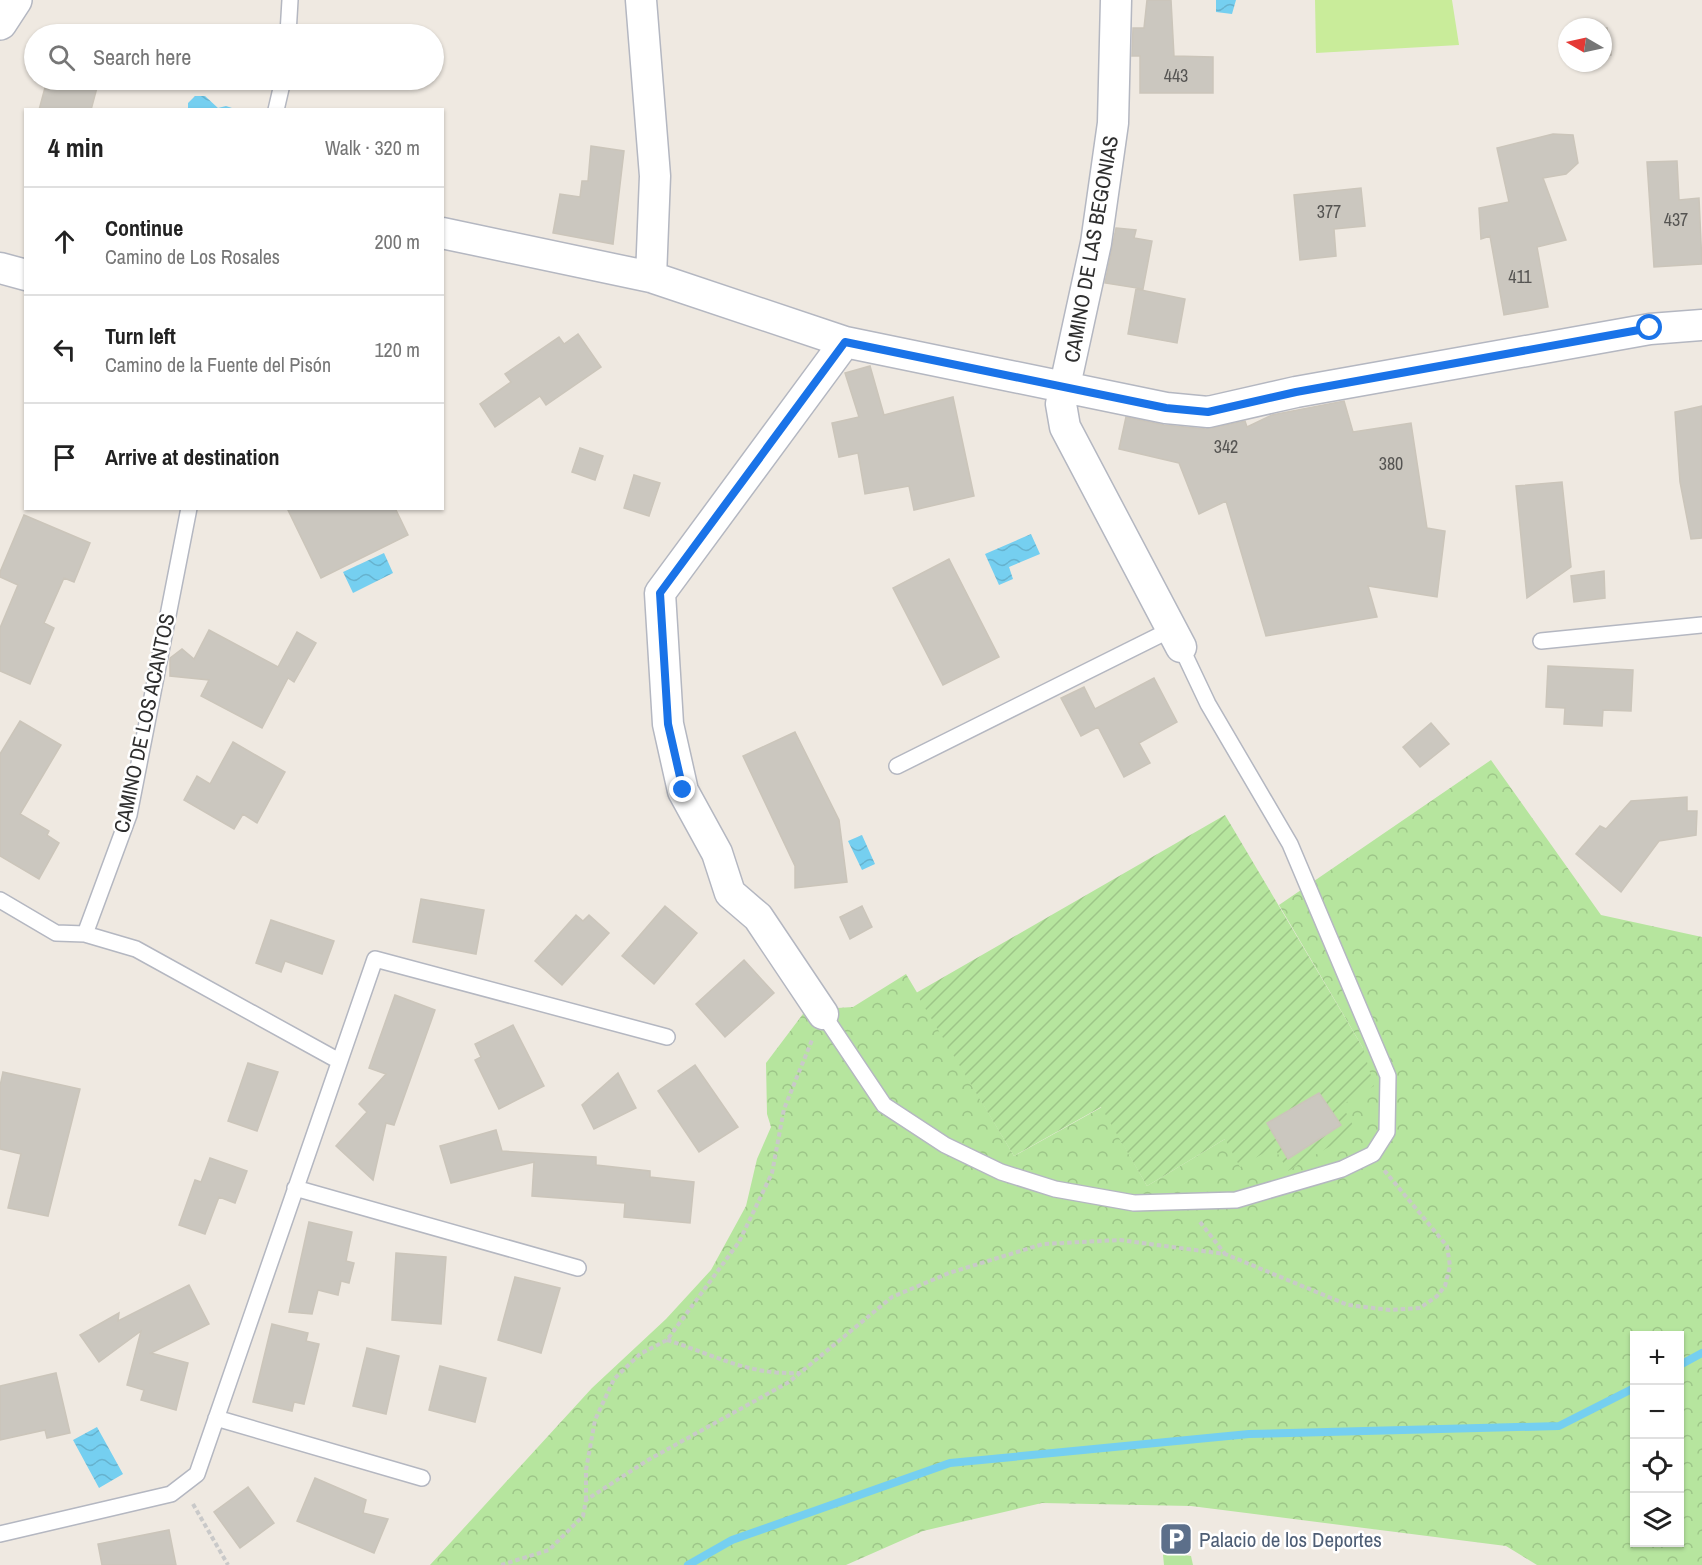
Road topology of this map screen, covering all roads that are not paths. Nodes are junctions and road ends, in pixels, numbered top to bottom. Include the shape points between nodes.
1 (15, 0) edge
2 (290, 0) edge
3 (640, 0) edge
4 (1116, 0) edge
5 (0, 23) edge
6 (289, 24) edge
7 (281, 90) edge
8 (276, 108) edge
9 (444, 233) edge
10 (0, 268) edge
11 (24, 274) edge
12 (651, 277) junction
13 (1702, 325) edge
14 (845, 342) junction
15 (1067, 386) junction
16 (189, 510) edge
17 (1702, 625) edge
18 (1176, 638) junction
19 (1541, 641) dead end
20 (897, 766) dead end
21 (0, 900) edge
22 (85, 934) junction
23 (823, 1014) joint
24 (667, 1037) dead end
25 (339, 1061) junction
26 (295, 1188) junction
27 (578, 1268) dead end
28 (216, 1418) junction
29 (422, 1478) dead end
30 (0, 1534) edge

1 - 5 street
2 - 6 lane
3 - 12 street via 655,176
4 - 15 street, CAMINO DE LAS BEGONIAS via 1113,123 1096,243
7 - 8 lane
9 - 12 street
10 - 11 street
12 - 14 street
13 - 15 street via 1650,328 1296,392 1208,412 1166,408
14 - 15 street
14 - 23 street via 660,593 668,724 683,790 717,853 729,893 758,917
15 - 18 street, CAMINO DE LAS BEGONIAS via 1061,404 1065,427
16 - 22 lane, CAMINO DE LOS ACANTOS via 129,815
17 - 19 lane
18 - 20 lane
18 - 23 lane via 1208,704 1290,844 1388,1077 1387,1132 1373,1154 1342,1169 1236,1200 1134,1203 1055,1189 1001,1172 945,1146 884,1105
21 - 22 lane via 56,933
22 - 25 lane via 136,949
24 - 25 lane via 375,959
25 - 26 lane
26 - 27 lane
26 - 28 lane
28 - 29 lane
28 - 30 lane via 197,1474 171,1494

